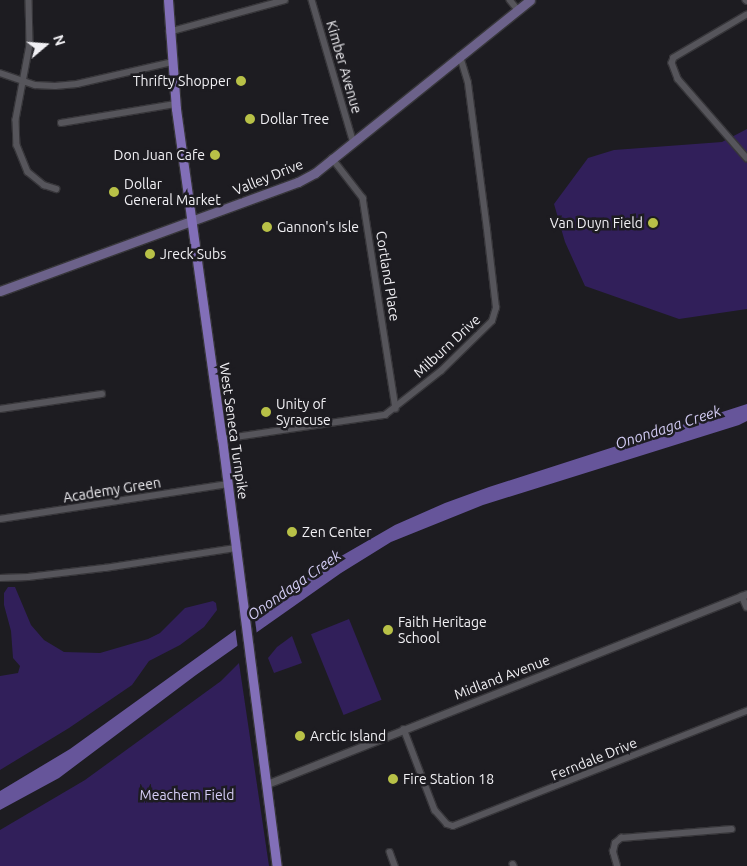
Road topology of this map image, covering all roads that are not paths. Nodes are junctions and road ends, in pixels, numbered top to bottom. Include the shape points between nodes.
1 (29, 0) edge
2 (168, 0) edge
3 (285, 0) edge
4 (312, 0) edge
5 (510, 0) edge
6 (530, 0) edge
7 (518, 10) junction
8 (747, 15) edge
9 (169, 32) junction
10 (460, 56) junction
11 (172, 62) junction
12 (0, 73) edge
13 (23, 81) junction
14 (176, 104) junction
15 (60, 123) dead end
16 (353, 140) junction
17 (332, 158) junction
18 (747, 158) edge
19 (56, 189) dead end
20 (191, 220) junction
21 (0, 291) edge
22 (102, 394) dead end
23 (396, 408) junction
24 (0, 409) edge
25 (222, 439) junction
26 (228, 484) junction
27 (0, 519) edge
28 (235, 548) junction
29 (0, 578) edge
30 (745, 595) edge
31 (747, 607) edge
32 (747, 711) edge
33 (404, 729) junction
34 (267, 784) junction
35 (732, 829) dead end
36 (390, 852) dead end
37 (277, 866) edge
38 (395, 866) edge
39 (617, 866) edge

1 - 13 street via 30,45
2 - 9 main road, West Seneca Turnpike
3 - 9 street
4 - 16 street, Kimber Avenue
5 - 7 street
6 - 7 main road, Valley Drive
7 - 10 main road, Valley Drive
8 - 18 street via 674,58 672,63 678,79
9 - 11 main road, West Seneca Turnpike
10 - 16 main road, Valley Drive
10 - 23 street, Milburn Drive via 468,82 496,308 492,321 441,371
11 - 13 street via 77,84 48,85
11 - 14 main road, West Seneca Turnpike
12 - 13 street
13 - 19 street via 16,120 17,145 28,172
14 - 15 street
14 - 20 main road, West Seneca Turnpike
16 - 17 main road, Valley Drive
17 - 20 main road, Valley Drive via 298,182
17 - 23 street, Cortland Place via 363,198
20 - 21 main road, Valley Drive
20 - 25 main road, West Seneca Turnpike
22 - 24 street
23 - 25 street, Milburn Drive via 370,419
25 - 26 main road, West Seneca Turnpike
26 - 27 street, Academy Green
26 - 28 main road, West Seneca Turnpike
28 - 29 street via 105,568
28 - 34 main road, West Seneca Turnpike
30 - 31 street
30 - 33 street, Midland Avenue
32 - 33 street, Ferndale Drive via 464,823 449,825 435,810
33 - 34 street, Midland Avenue
34 - 37 main road, West Seneca Turnpike
35 - 39 street via 621,838 615,843 613,852
36 - 38 street

